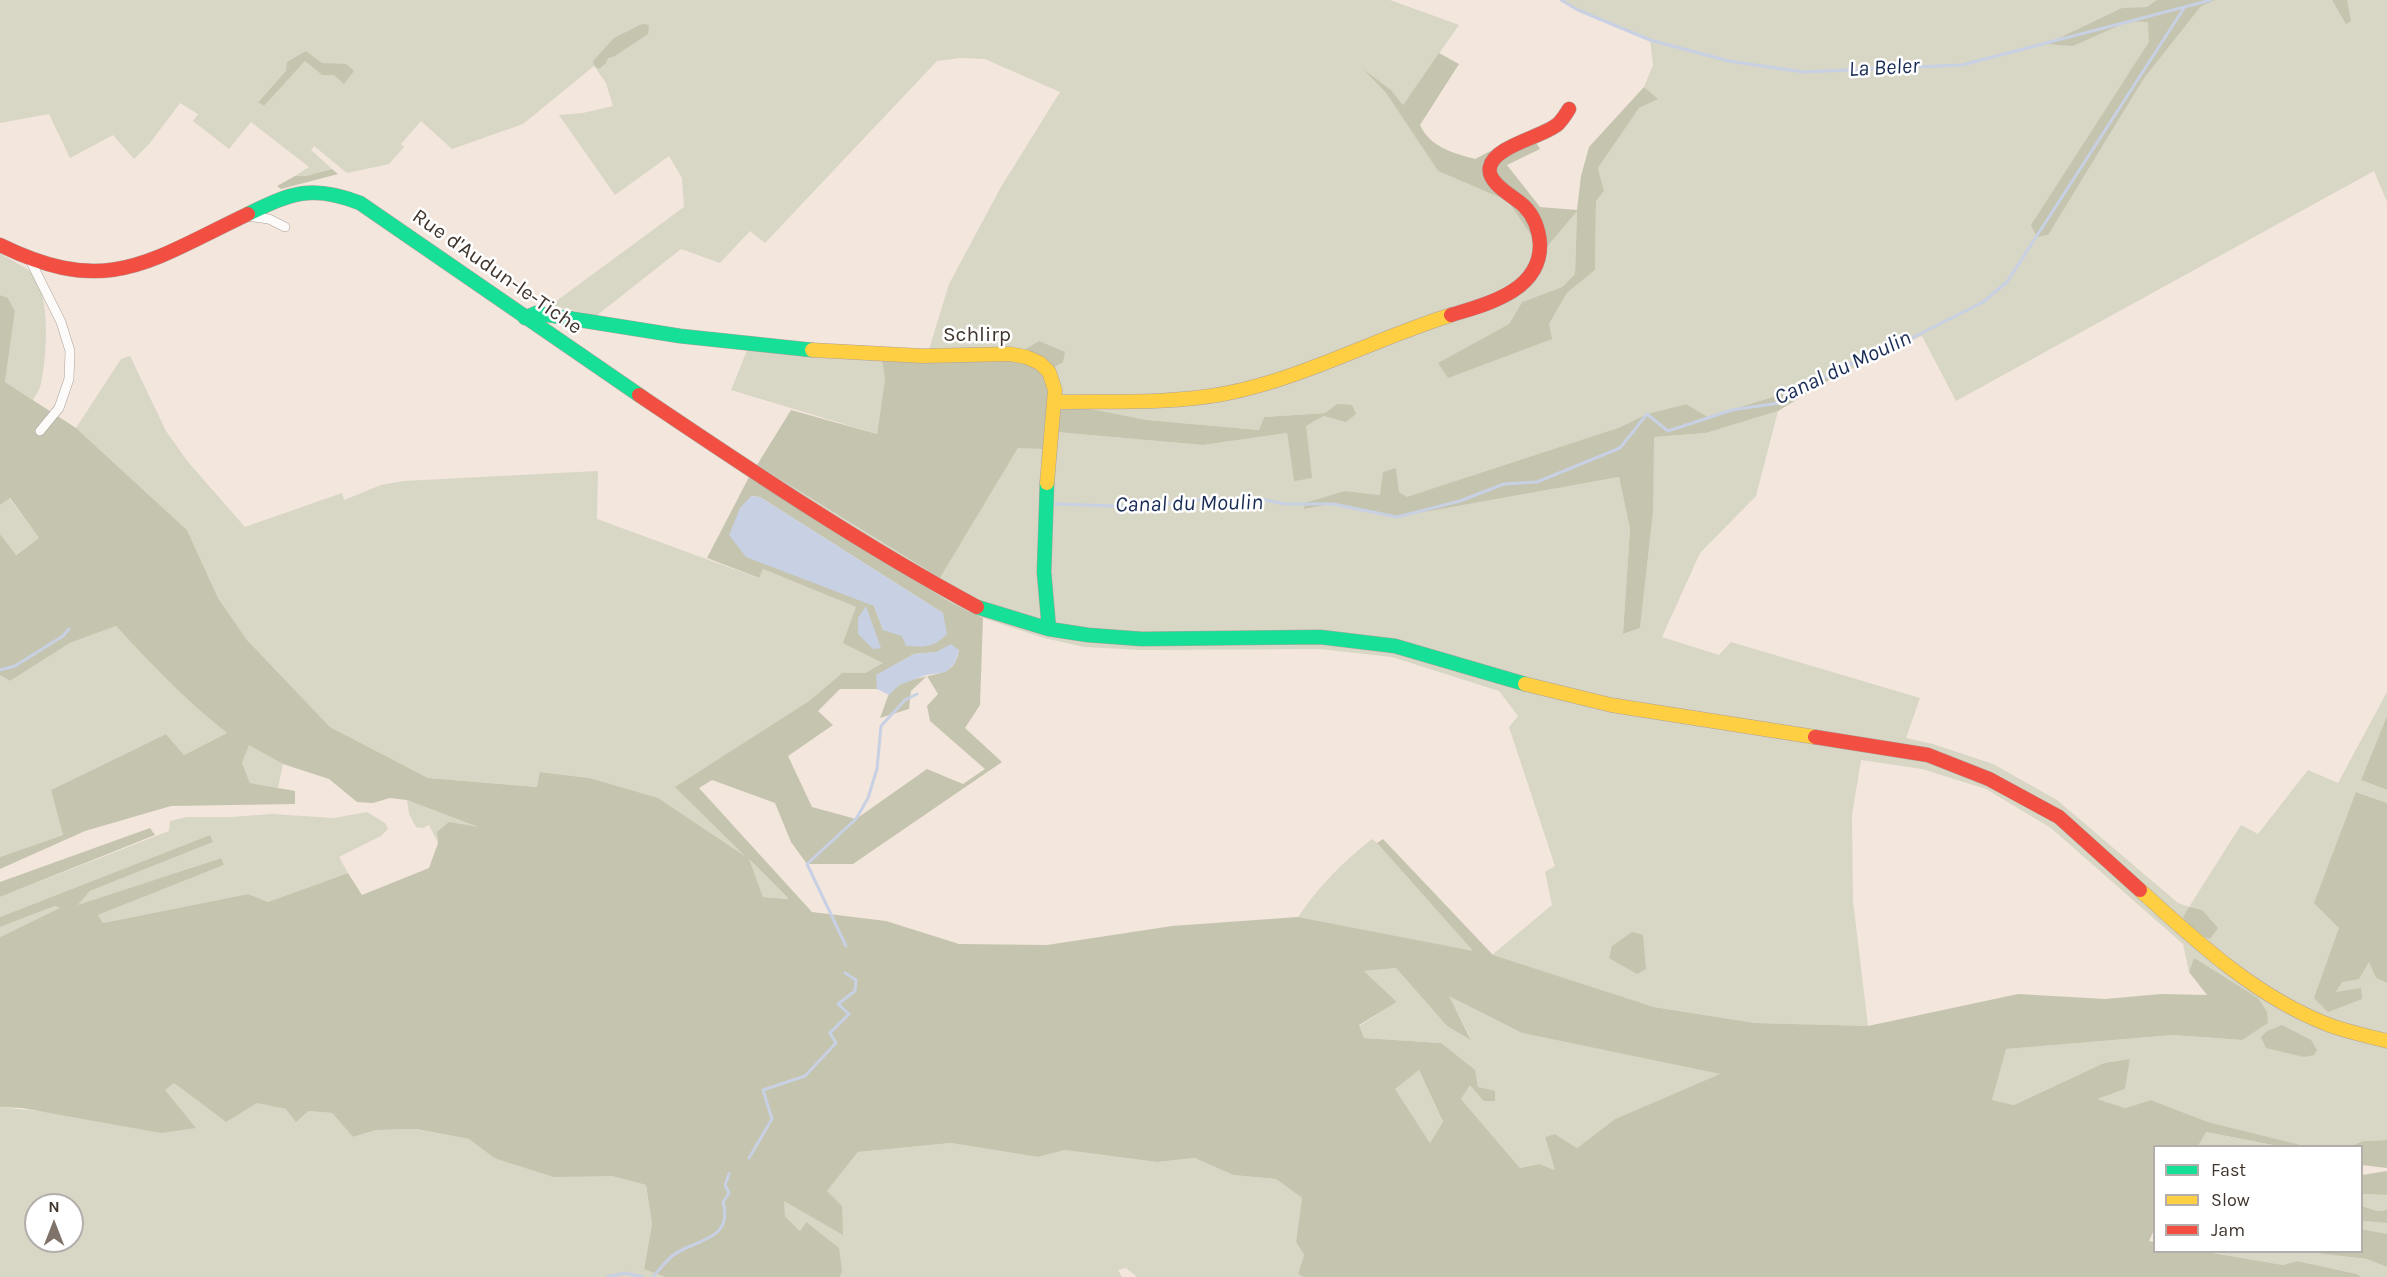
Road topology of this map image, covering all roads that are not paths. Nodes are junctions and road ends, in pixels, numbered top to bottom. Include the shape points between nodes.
1 (1569, 109) dead end
2 (244, 216) junction
3 (285, 227) dead end
4 (0, 245) edge
5 (30, 260) junction
6 (525, 318) junction
7 (1055, 402) junction
8 (40, 431) dead end
9 (1050, 629) junction
10 (2387, 1041) edge

1 - 7 main road via 1558,124 1504,151 1491,164 1493,181 1526,208 1540,239 1533,272 1507,295 1324,364 1224,394
2 - 3 street via 269,219
2 - 5 main road, Rue d'Audun-le-Tiche via 148,261 119,269 89,273
2 - 6 main road, Rue d'Audun-le-Tiche via 301,191 342,196 360,203
4 - 5 main road, Rue d'Audun-le-Tiche
5 - 8 street via 61,322 70,351 69,379 59,408
6 - 7 main road, Schlirp via 536,313 607,326 750,343 882,354 1017,355 1034,359 1049,370
6 - 9 main road, Rue d'Audun-le-Tiche via 752,471 932,583 982,610
7 - 9 main road, Schlirp via 1044,590
9 - 10 main road, Rue d'Audun-le-Tiche via 1142,639 1320,637 1395,646 1611,705 1928,754 1989,779 2059,817 2194,939 2260,990 2330,1025

